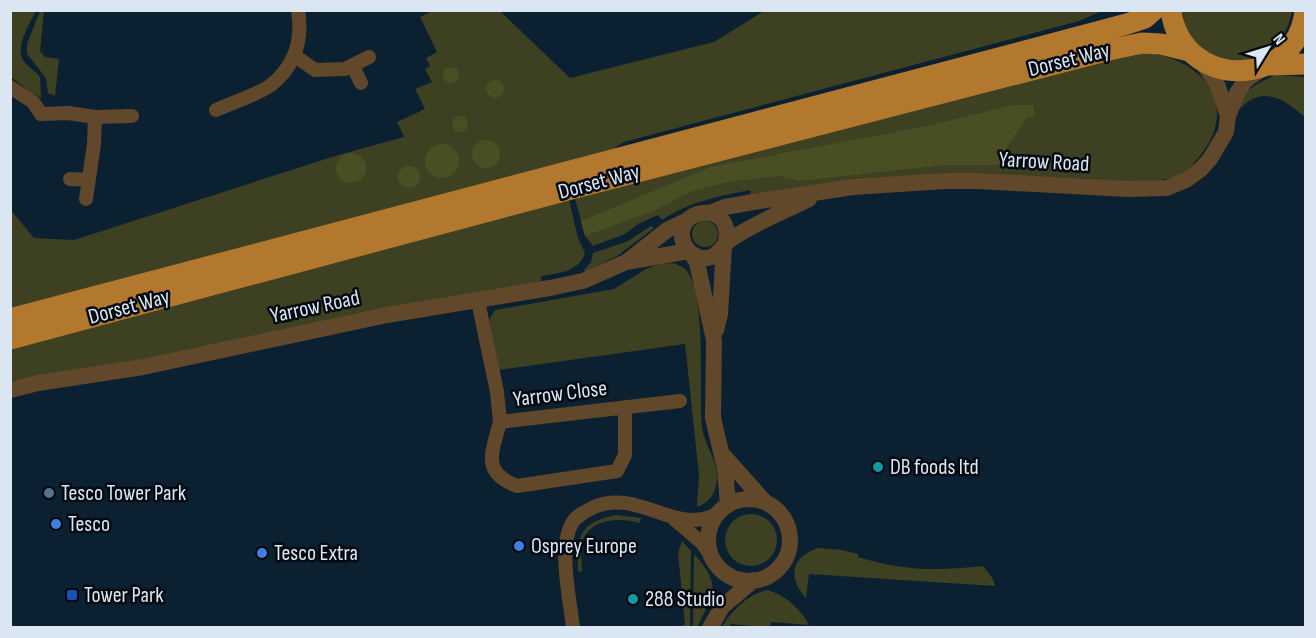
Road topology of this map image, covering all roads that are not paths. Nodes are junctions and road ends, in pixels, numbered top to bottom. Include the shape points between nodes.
1 (298, 10) edge
2 (1154, 10) edge
3 (1171, 10) edge
4 (1305, 10) edge
5 (296, 56) junction
6 (1196, 56) junction
7 (369, 57) dead end
8 (1305, 64) edge
9 (353, 66) junction
10 (1266, 66) junction
11 (361, 83) dead end
12 (10, 87) edge
13 (216, 110) dead end
14 (132, 116) dead end
15 (1228, 116) junction
16 (95, 117) junction
17 (70, 179) dead end
18 (89, 180) junction
19 (820, 193) junction
20 (86, 199) dead end
21 (710, 213) junction
22 (688, 220) junction
23 (725, 245) junction
24 (690, 252) junction
25 (626, 262) junction
26 (478, 301) junction
27 (10, 319) edge
28 (10, 339) edge
29 (714, 340) junction
30 (10, 390) edge
31 (680, 401) dead end
32 (625, 407) junction
33 (501, 422) junction
34 (722, 454) junction
35 (765, 502) junction
36 (722, 510) junction
37 (673, 517) junction
38 (716, 564) junction
39 (754, 580) junction
40 (722, 608) junction
41 (573, 627) edge
42 (710, 627) edge

1 - 5 street
2 - 27 highway, Dorset Way via 1127,24
3 - 6 highway via 1177,33
4 - 10 highway via 1304,24 1291,48
5 - 9 street via 315,70
5 - 13 street via 270,86
6 - 10 highway, Dorset Way via 1217,69 1232,72
6 - 15 street via 1217,84
6 - 28 highway, Dorset Way via 1161,44 1142,43 1109,50
7 - 9 street
8 - 10 highway, Dorset Way
9 - 11 street
10 - 15 street, Yarrow Road via 1246,80
12 - 16 street via 33,102 42,114
14 - 16 street
15 - 19 street, Yarrow Road via 1226,132 1210,159 1185,180 1167,188 967,181 853,187
16 - 18 street
17 - 18 street
18 - 20 street
19 - 21 street, Yarrow Road via 745,203
19 - 23 street, Yarrow Road via 745,230
21 - 22 street via 698,213
21 - 23 street via 726,227
22 - 24 street via 682,239
22 - 25 street, Yarrow Road
23 - 24 street via 709,258
23 - 29 street
24 - 25 street, Yarrow Road
24 - 29 street via 697,263
25 - 26 street, Yarrow Road via 583,281
26 - 30 street, Yarrow Road via 387,315 143,367
26 - 33 street, Yarrow Close
29 - 34 street via 713,418
31 - 32 street, Yarrow Close
32 - 33 street, Yarrow Close
32 - 33 street, Yarrow Close via 625,455 616,471 517,486 495,472 491,457
34 - 35 street
34 - 36 street
35 - 36 street via 744,500
35 - 39 street via 788,527 789,549 775,572
36 - 37 street via 706,520
36 - 38 street via 709,532 709,547
37 - 38 street via 702,543
37 - 41 street via 625,502 602,504 583,512 573,522 566,557
38 - 39 street via 733,577
38 - 40 street via 724,582
39 - 40 street
40 - 42 street

